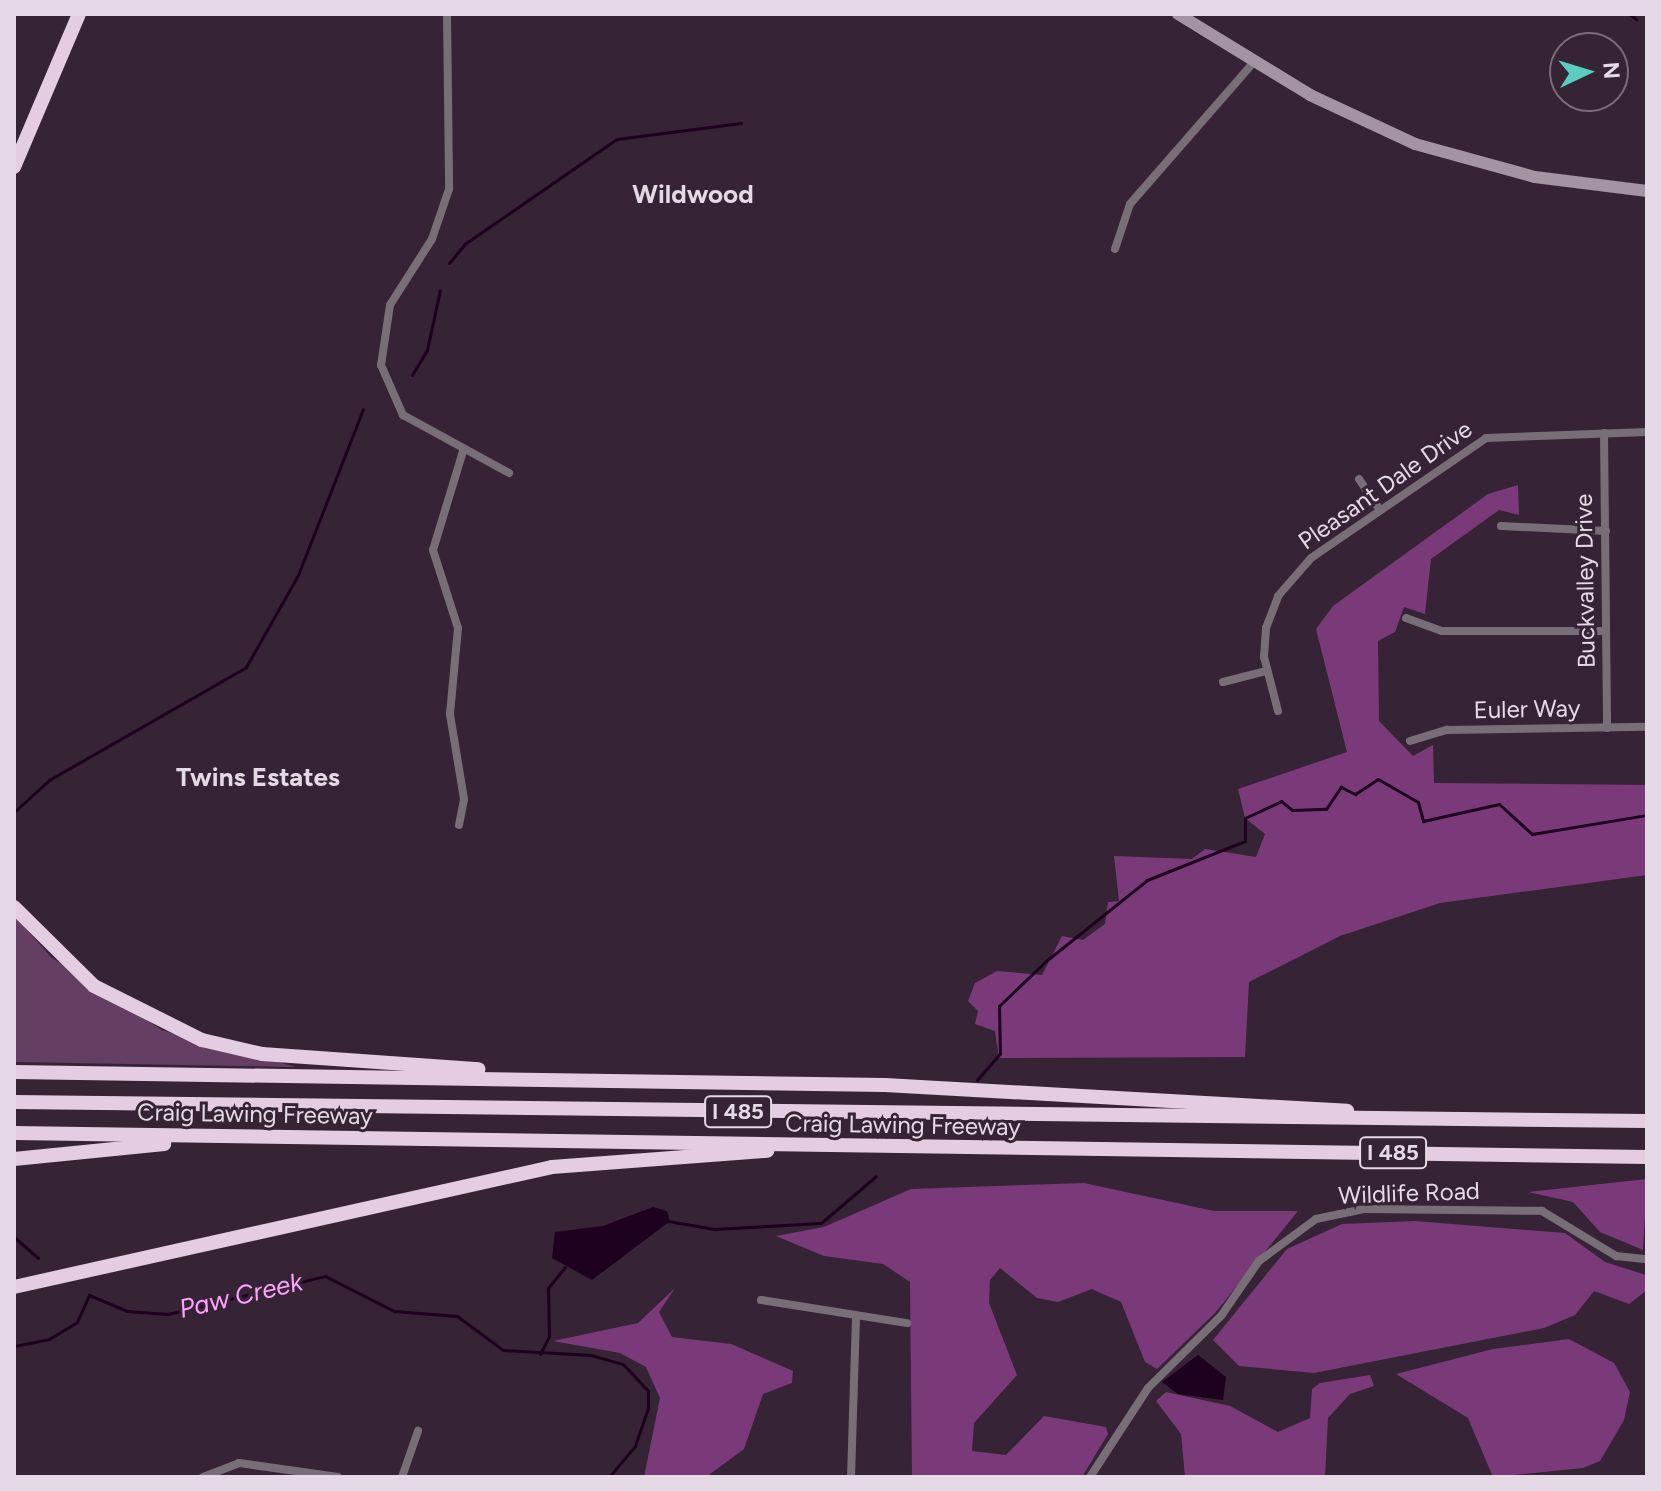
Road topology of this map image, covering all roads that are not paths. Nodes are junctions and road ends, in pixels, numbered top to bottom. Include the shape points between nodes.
1 (79, 14) edge
2 (447, 14) edge
3 (1178, 14) edge
4 (1254, 62) junction
5 (14, 167) edge
6 (1647, 191) edge
7 (1115, 249) dead end
8 (1647, 432) edge
9 (1604, 433) junction
10 (463, 451) junction
11 (509, 473) dead end
12 (1359, 479) dead end
13 (1379, 509) junction
14 (1501, 526) dead end
15 (1606, 531) junction
16 (1406, 618) dead end
17 (1606, 631) junction
18 (1266, 671) junction
19 (1223, 682) dead end
20 (1278, 711) dead end
21 (1647, 727) edge
22 (1607, 728) junction
23 (1410, 741) dead end
24 (459, 825) dead end
25 (14, 907) edge
26 (14, 1072) edge
27 (561, 1079) junction
28 (14, 1102) edge
29 (1463, 1119) junction
30 (1647, 1121) edge
31 (14, 1133) edge
32 (324, 1138) junction
33 (795, 1148) junction
34 (1647, 1157) edge
35 (14, 1159) edge
36 (1647, 1259) edge
37 (14, 1287) edge
38 (761, 1300) dead end
39 (856, 1316) junction
40 (907, 1323) dead end
41 (418, 1431) dead end
42 (283, 1473) edge
43 (203, 1477) edge
44 (338, 1477) edge
45 (402, 1477) edge
46 (851, 1477) edge
47 (1090, 1477) edge

1 - 5 highway
2 - 10 street via 449,189 432,239 390,305 381,365 403,415
3 - 4 street
4 - 6 street via 1359,121 1435,151 1535,177
4 - 7 street via 1130,204
8 - 9 street, Pleasant Dale Drive
9 - 13 street, Pleasant Dale Drive via 1486,438
9 - 15 street, Buckvalley Drive
10 - 11 street
10 - 24 street via 433,550 458,628 450,714 464,799
12 - 13 street
13 - 18 street, Pleasant Dale Drive via 1311,558 1278,596 1266,628
14 - 15 street
15 - 17 street, Buckvalley Drive
16 - 17 street via 1442,631
17 - 22 street, Buckvalley Drive
18 - 19 street
18 - 20 street, Pleasant Dale Drive
21 - 22 street, Euler Way
22 - 23 street, Euler Way via 1447,730
25 - 27 highway via 94,986 202,1040 262,1054
26 - 27 highway
27 - 29 highway via 1002,1089
28 - 29 highway, Craig Lawing Freeway / I 485
29 - 30 highway, Craig Lawing Freeway / I 485
31 - 32 highway, Craig Lawing Freeway / I 485
32 - 33 highway, Craig Lawing Freeway / I 485
32 - 35 highway via 109,1145
33 - 34 highway, Craig Lawing Freeway / I 485
33 - 37 highway via 552,1167
36 - 47 street, Wildlife Road via 1616,1256 1542,1211 1364,1209 1316,1219 1259,1261 1221,1316 1142,1395
38 - 39 street
39 - 40 street
39 - 46 street
41 - 45 street
42 - 43 street via 239,1463
42 - 44 street

